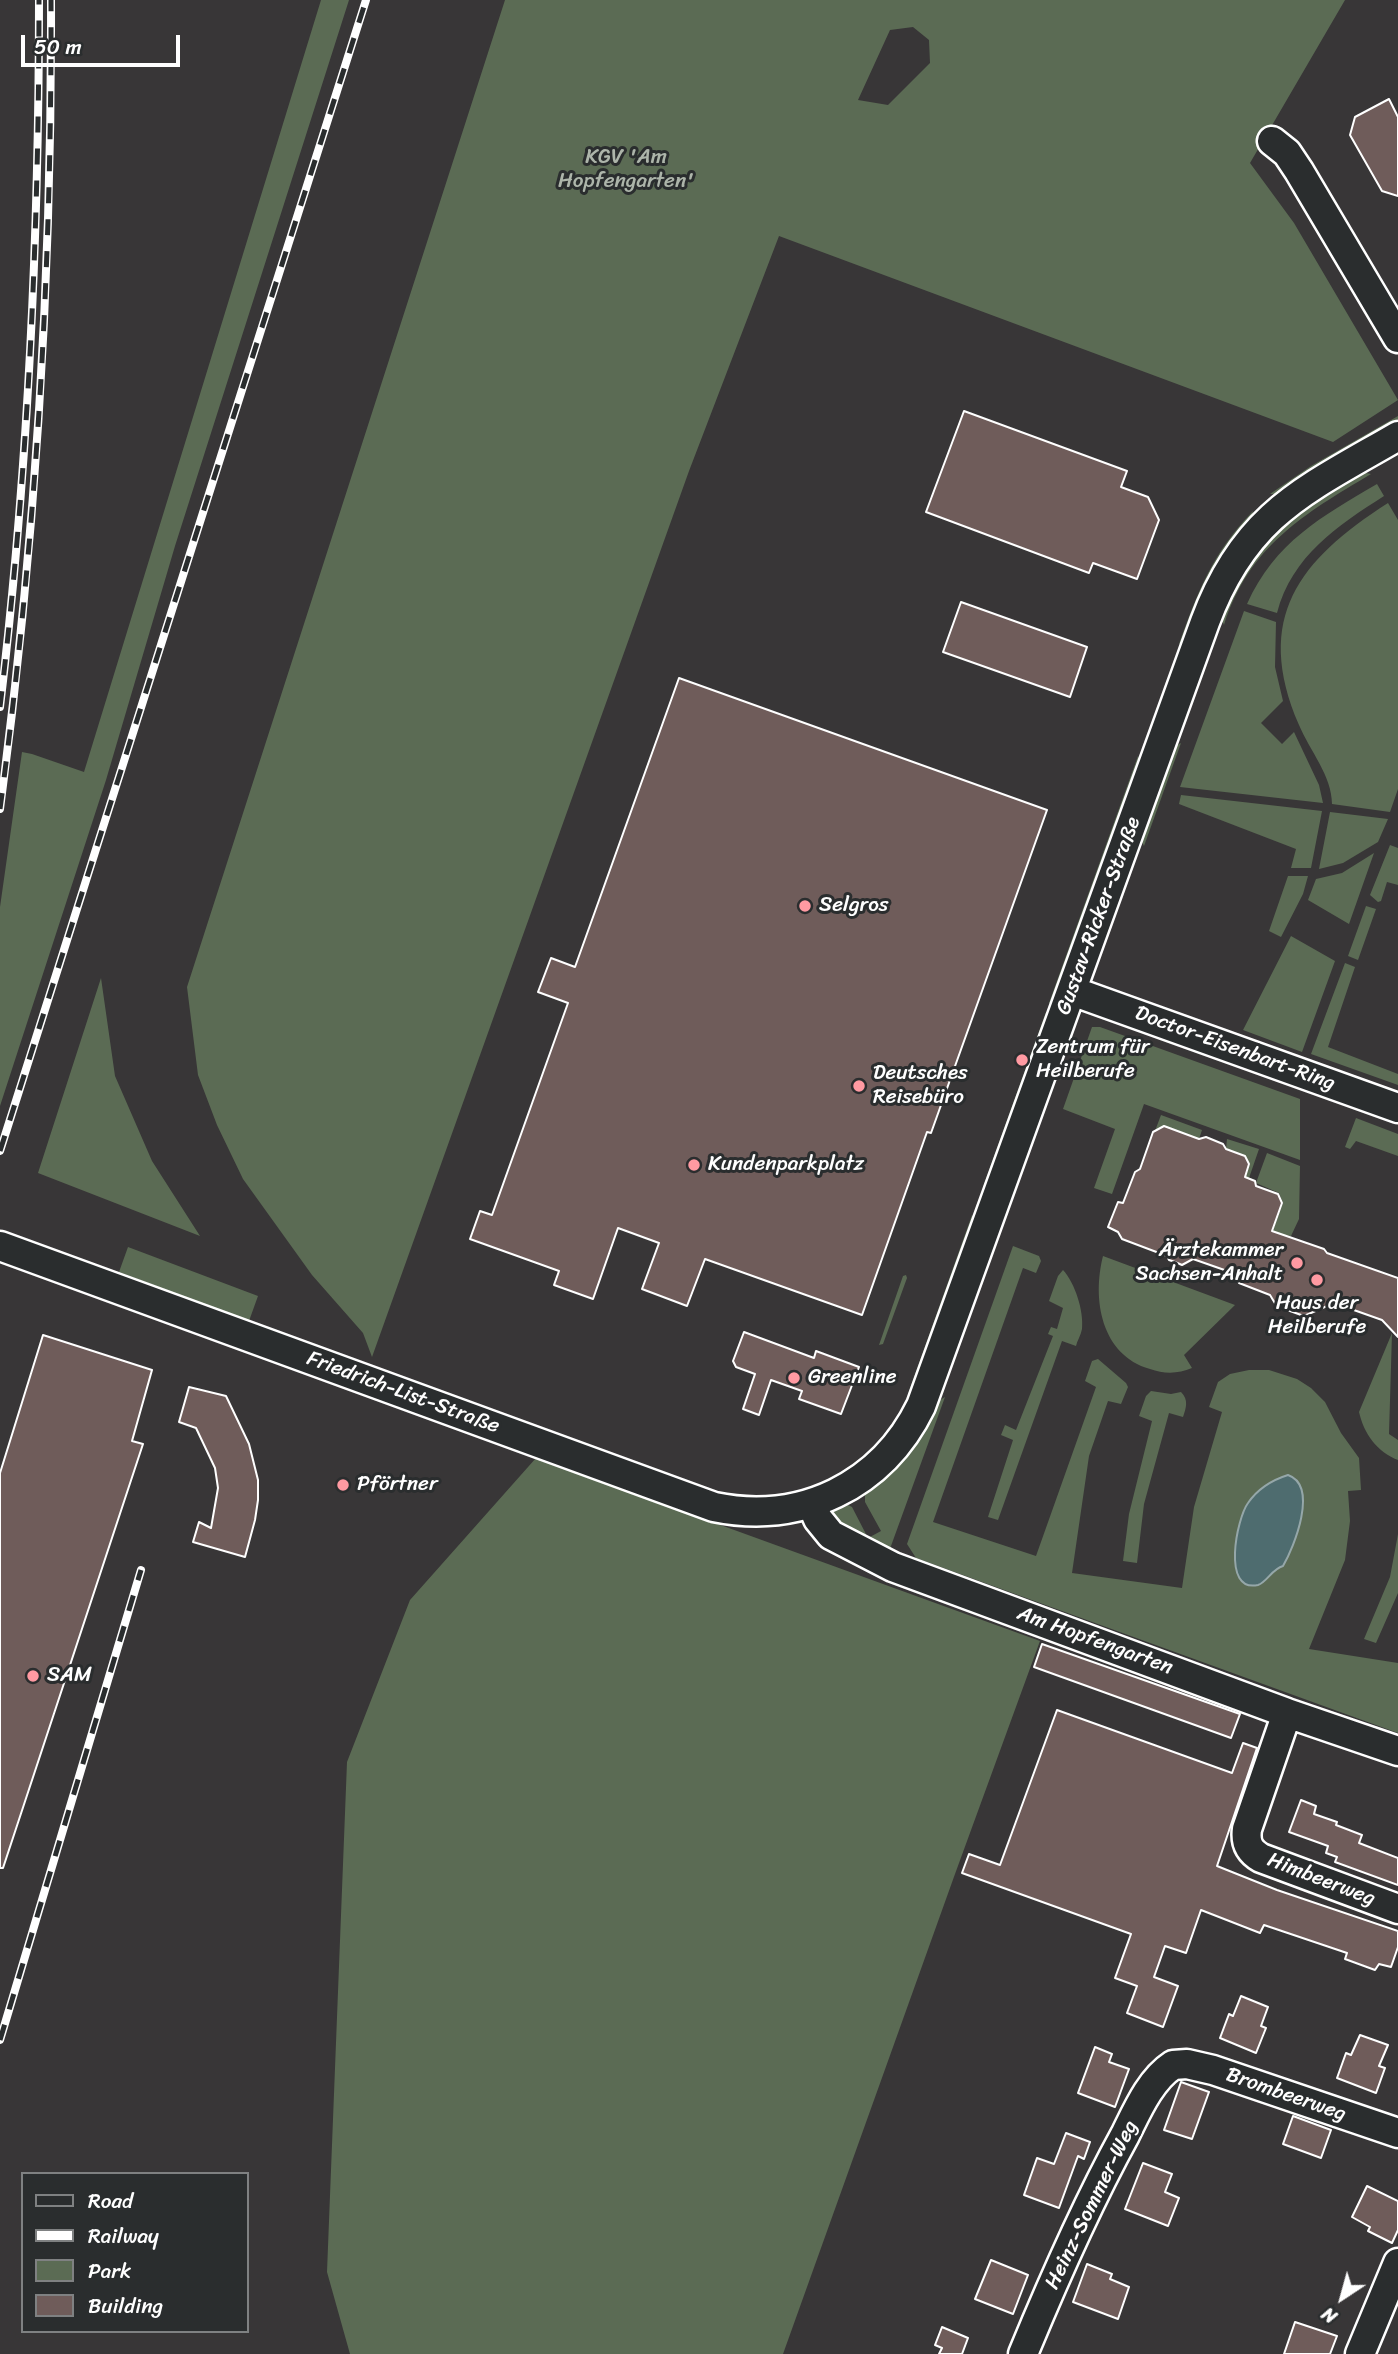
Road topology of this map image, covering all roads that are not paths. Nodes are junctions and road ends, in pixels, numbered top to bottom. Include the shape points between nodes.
1 (1272, 141) dead end
2 (1398, 338) edge
3 (1398, 436) edge
4 (1072, 991) junction
5 (1398, 1108) edge
6 (0, 1246) edge
7 (811, 1503) junction
8 (1287, 1713) junction
9 (1398, 1751) edge
10 (1398, 1909) edge
11 (1173, 2065) joint
12 (1398, 2133) edge
13 (1398, 2263) edge
14 (1023, 2354) edge
15 (1360, 2354) edge

1 - 2 street via 1299,171
3 - 4 street, Gustav-Ricker-Straße via 1285,504 1254,533 1224,577
4 - 5 street, Doctor-Eisenbart-Ring
4 - 7 street, Gustav-Ricker-Straße via 916,1416 873,1469
6 - 7 street, Friedrich-List-Straße via 698,1502 752,1512
7 - 8 street, Am Hopfengarten via 831,1535 893,1567
8 - 9 street, Am Hopfengarten
8 - 10 street, Himbeerweg via 1247,1829 1247,1845 1261,1858
11 - 12 street, Brombeerweg via 1221,2073
11 - 14 street, Heinz-Sommer-Weg via 1157,2079 1105,2170
13 - 15 street

